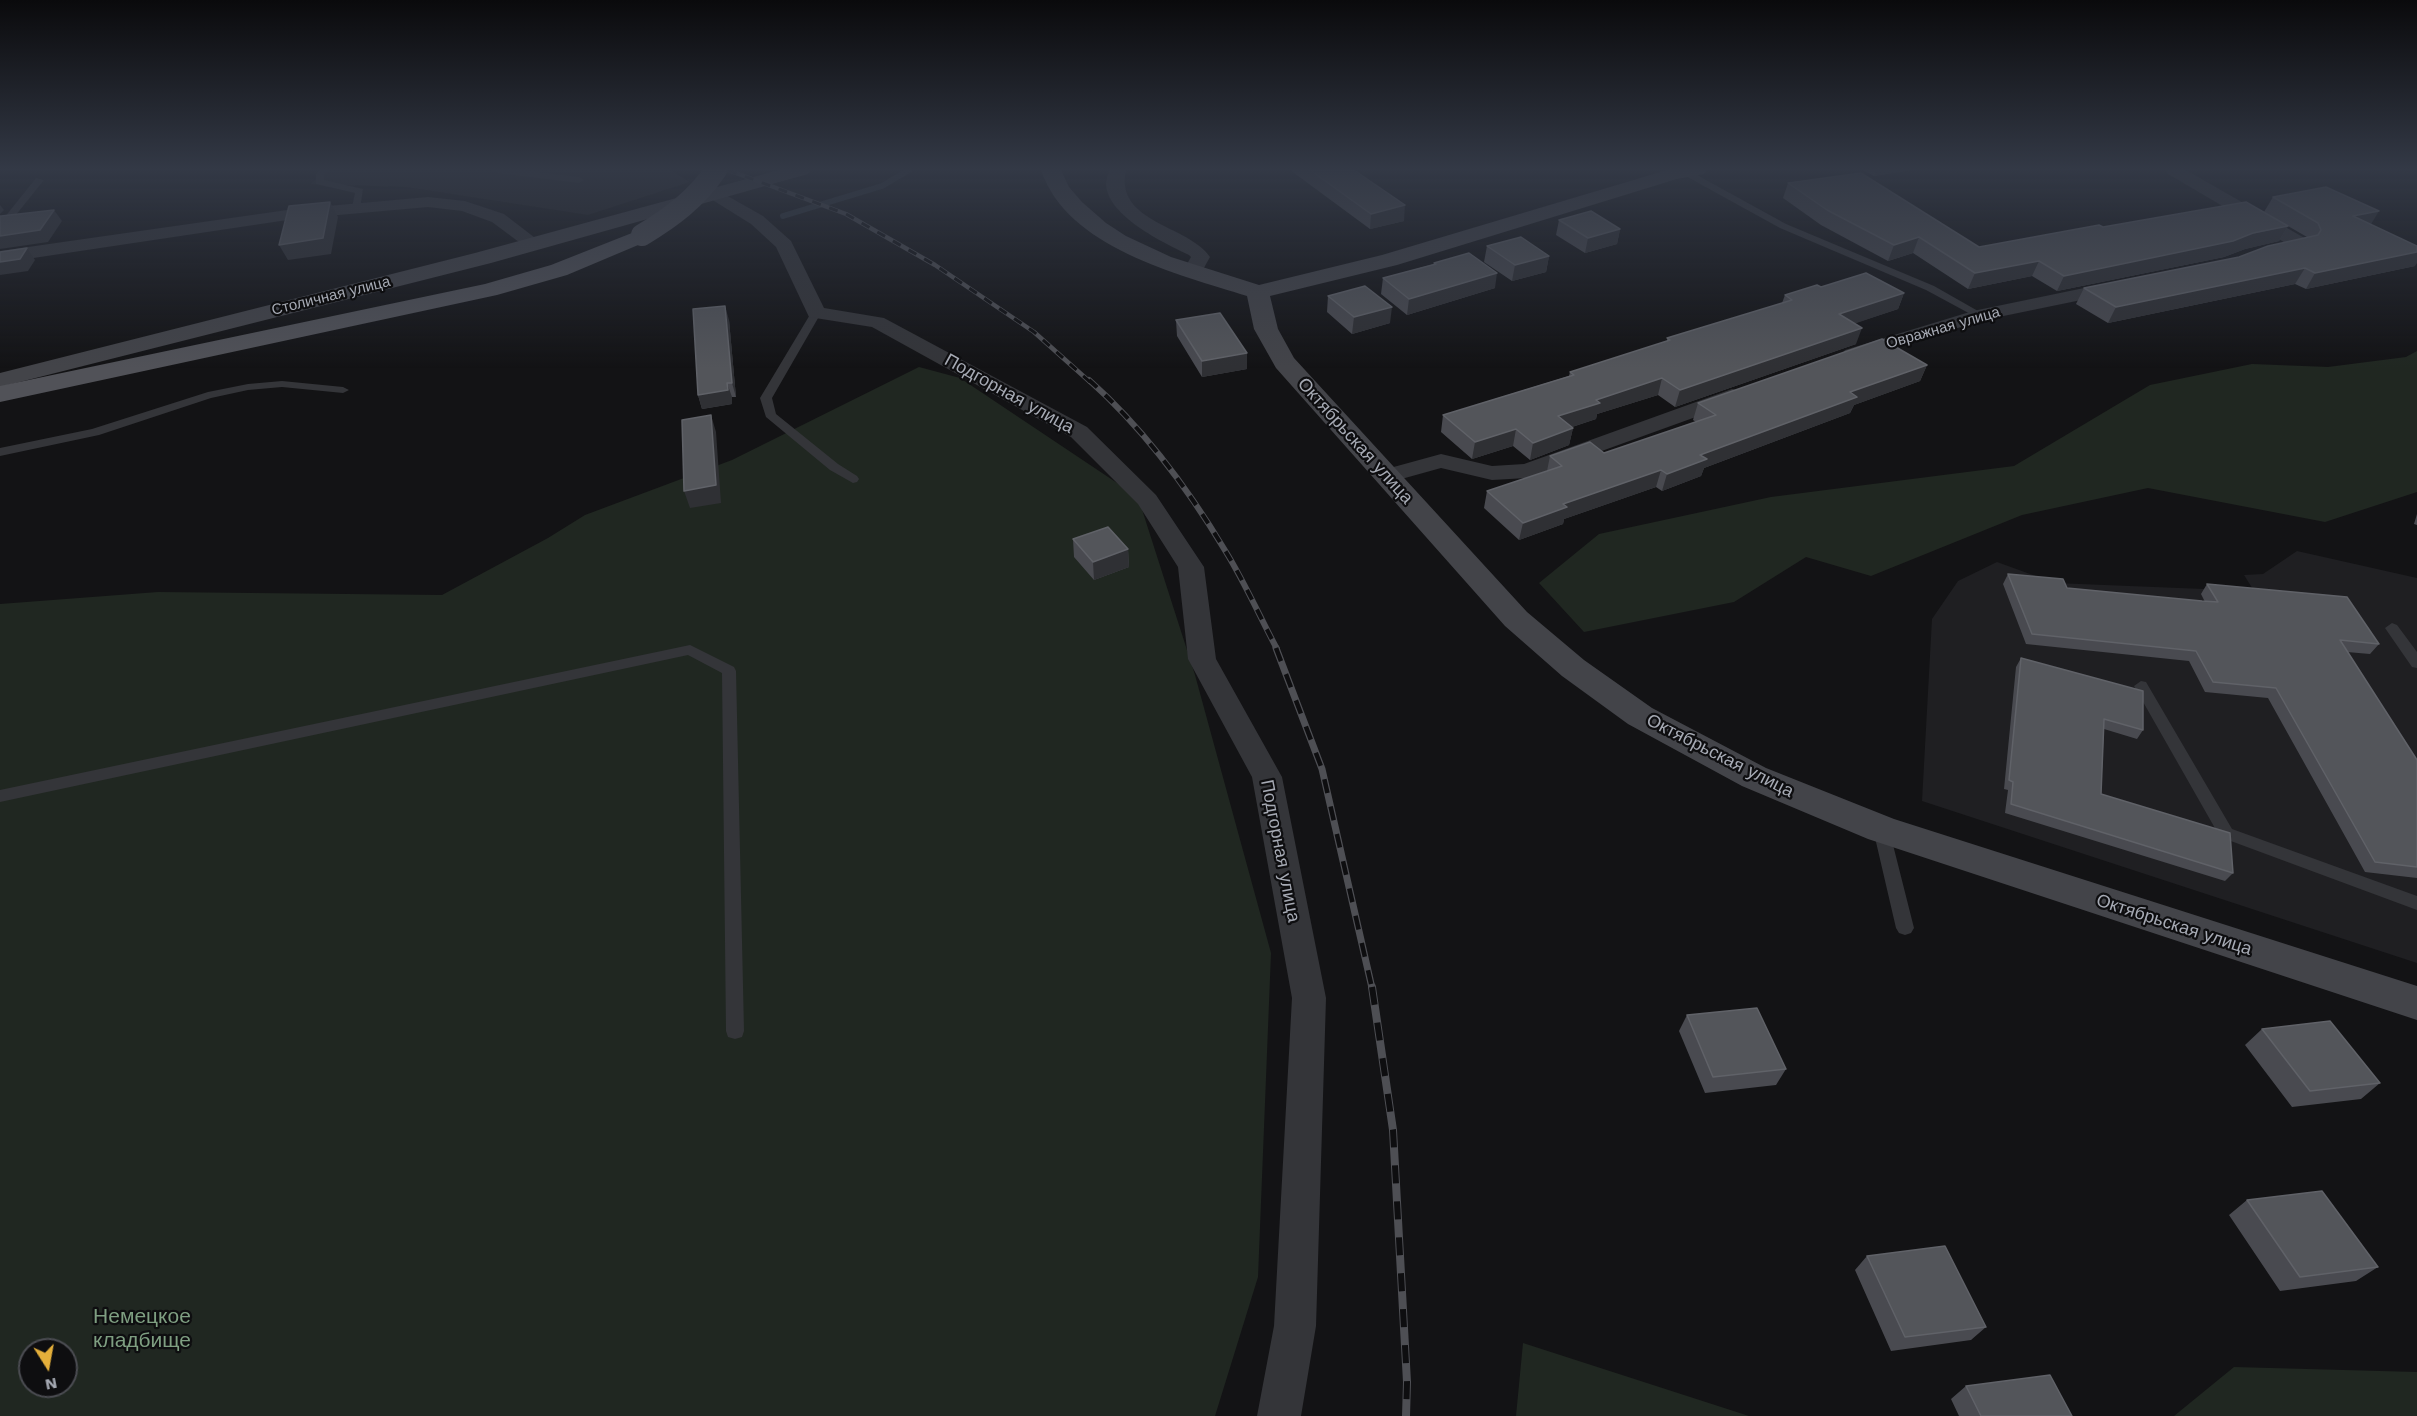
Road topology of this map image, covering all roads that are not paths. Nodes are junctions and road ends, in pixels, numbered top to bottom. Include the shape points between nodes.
1 (132, 236) edge
2 (523, 236) edge
3 (557, 236) edge
4 (639, 236) edge
5 (774, 236) edge
6 (1111, 236) edge
7 (1169, 236) edge
8 (1467, 236) edge
9 (1807, 236) edge
10 (2287, 236) edge
11 (534, 244) junction
12 (2272, 250) edge
13 (0, 256) edge
14 (1193, 271) junction
15 (2139, 282) edge
16 (1258, 292) junction
17 (816, 313) junction
18 (1980, 315) junction
19 (1831, 360) edge
20 (0, 380) edge
21 (1753, 388) edge
22 (343, 390) dead end
23 (0, 394) edge
24 (0, 452) edge
25 (1387, 476) junction
26 (853, 479) dead end
27 (2392, 628) dead end
28 (2417, 663) edge
29 (2141, 686) dead end
30 (0, 796) edge
31 (1881, 829) junction
32 (2417, 903) edge
33 (1905, 927) dead end
34 (2417, 1003) edge
35 (735, 1031) dead end
36 (1279, 1416) edge

1 - 13 street
2 - 11 street
3 - 11 street, Столичная улица
4 - 23 main road, bridge via 559,270 489,290
5 - 17 street via 784,245
6 - 14 street via 1156,260
7 - 14 street via 1201,257
8 - 16 street
9 - 18 lane via 1930,288
10 - 12 street via 2301,244
11 - 20 street, Столичная улица
14 - 16 street
15 - 18 street, Овражная улица
16 - 25 street, Октябрьская улица via 1262,324 1285,363
17 - 26 lane via 766,398 770,416
17 - 36 street, Подгорная улица via 877,322 1079,432 1147,500 1191,567 1202,660 1266,777 1309,998 1294,1326
18 - 19 street, Овражная улица
21 - 25 street via 1527,471 1492,473 1441,461
22 - 24 lane via 282,384 248,387 208,395 95,432
25 - 31 street, Октябрьская улица via 1516,619 1602,689 1640,716 1754,777
27 - 28 lane
29 - 32 lane via 2226,833
30 - 35 lane via 690,650 729,671
31 - 33 lane
31 - 34 street, Октябрьская улица

